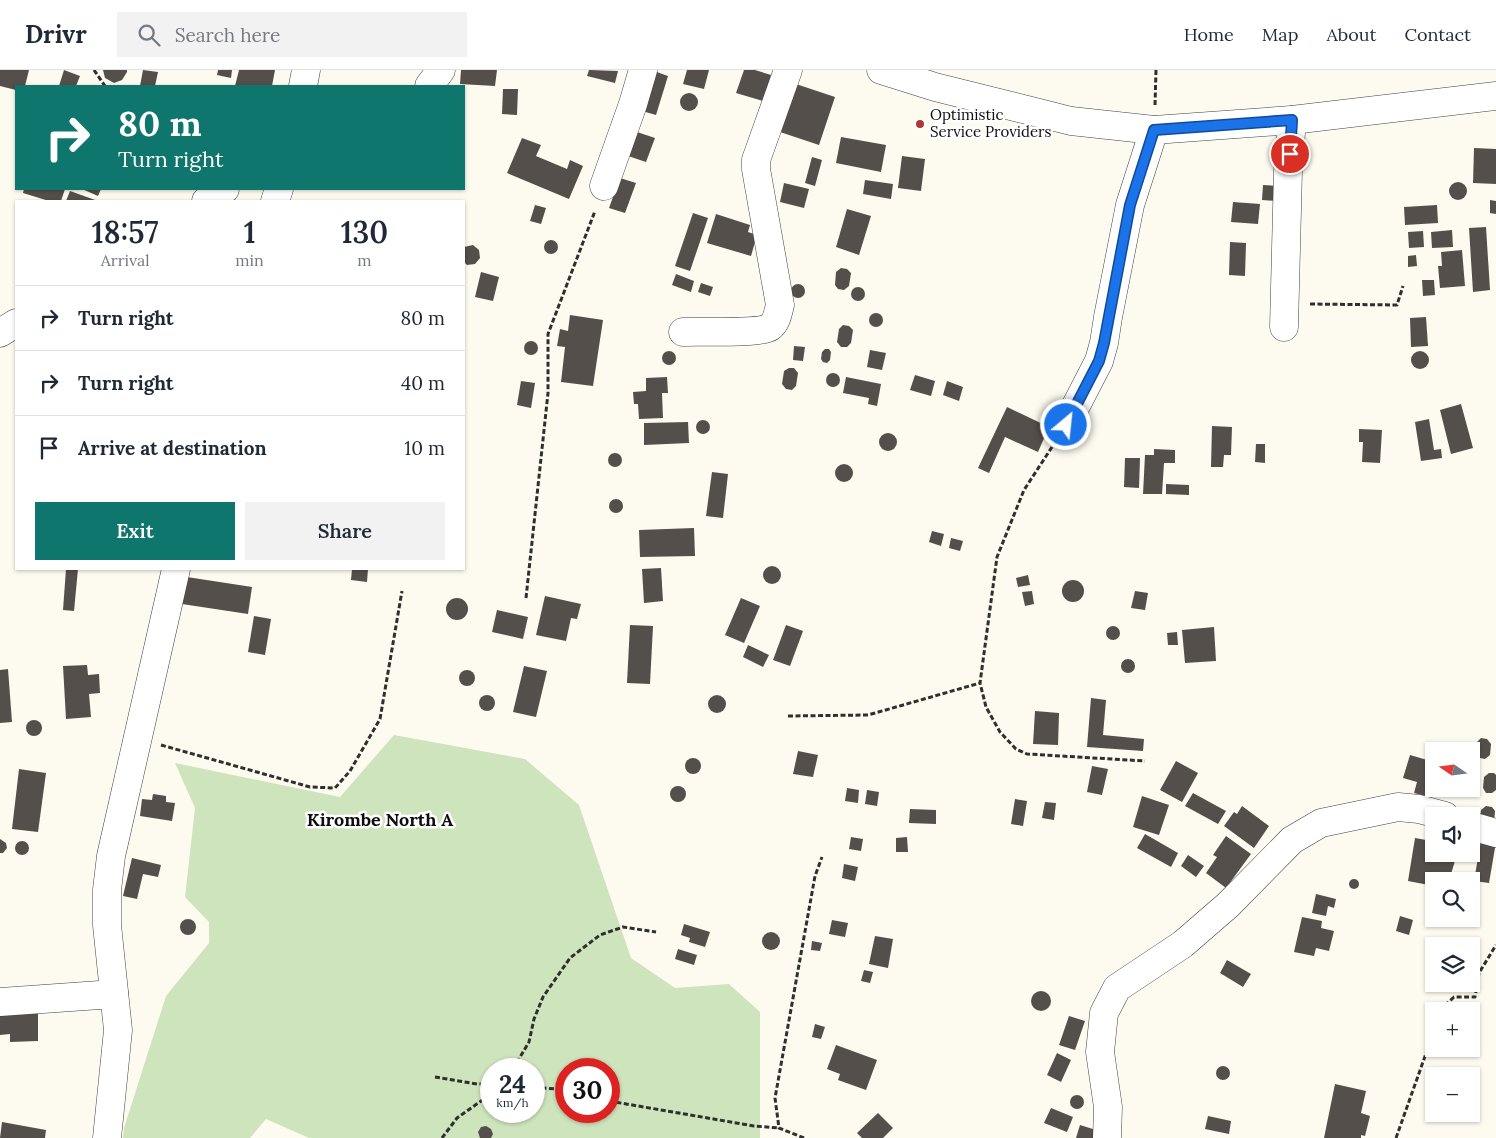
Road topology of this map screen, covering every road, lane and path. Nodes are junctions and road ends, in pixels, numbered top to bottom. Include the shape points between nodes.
1 (94, 70) edge
2 (306, 70) edge
3 (442, 70) edge
4 (643, 70) edge
5 (788, 70) edge
6 (881, 70) edge
7 (1156, 70) edge
8 (104, 85) edge
9 (303, 85) edge
10 (430, 85) edge
11 (1496, 96) edge
12 (1292, 120) junction
13 (1154, 130) junction
14 (604, 186) joint
15 (223, 190) edge
16 (208, 200) edge
17 (1403, 286) dead end
18 (1284, 315) joint
19 (15, 324) edge
20 (683, 332) dead end
21 (0, 333) edge
22 (1066, 425) joint
23 (176, 570) edge
24 (402, 591) dead end
25 (526, 598) dead end
26 (980, 683) junction
27 (788, 716) dead end
28 (139, 739) junction
29 (1145, 761) dead end
30 (1425, 811) edge
31 (1480, 829) edge
32 (1496, 833) edge
33 (822, 857) dead end
34 (656, 932) dead end
35 (1496, 945) edge
36 (114, 994) junction
37 (0, 1002) edge
38 (1449, 1002) edge
39 (1425, 1056) edge
40 (520, 1058) edge
41 (435, 1077) dead end
42 (480, 1083) edge
43 (480, 1102) edge
44 (620, 1103) edge
45 (779, 1128) junction
46 (108, 1138) edge
47 (442, 1138) edge
48 (804, 1138) edge
49 (1106, 1138) edge
50 (1396, 1138) edge

1 - 8 path
2 - 9 street
3 - 10 street
4 - 14 street
5 - 20 street via 756,160 780,305 776,319 770,327 762,329
6 - 13 street via 934,87 1071,121
7 - 13 path
11 - 12 street
12 - 13 street
12 - 18 street
13 - 22 street via 1130,205 1099,361
14 - 25 path via 548,334 548,392
15 - 16 street
17 - 18 path via 1397,305
19 - 21 street
22 - 26 path via 1024,490 997,557
23 - 28 street
24 - 28 path via 380,719 350,771 335,788 310,787
26 - 27 path via 868,715
26 - 29 path via 986,707 1000,732 1016,749 1027,754
28 - 36 street via 111,856 107,890
30 - 49 street via 1398,807 1321,823 1292,840 1228,905 1183,944 1117,988 1104,1013 1100,1052 1108,1107
31 - 32 street
33 - 45 path via 815,876 775,1098
34 - 40 path via 623,927 600,935 570,958 543,997 529,1042
35 - 38 path via 1479,973 1475,997 1454,997
36 - 37 street
36 - 46 street via 118,1030
39 - 50 path
41 - 42 path
43 - 47 path via 457,1118
44 - 45 path
45 - 48 path

